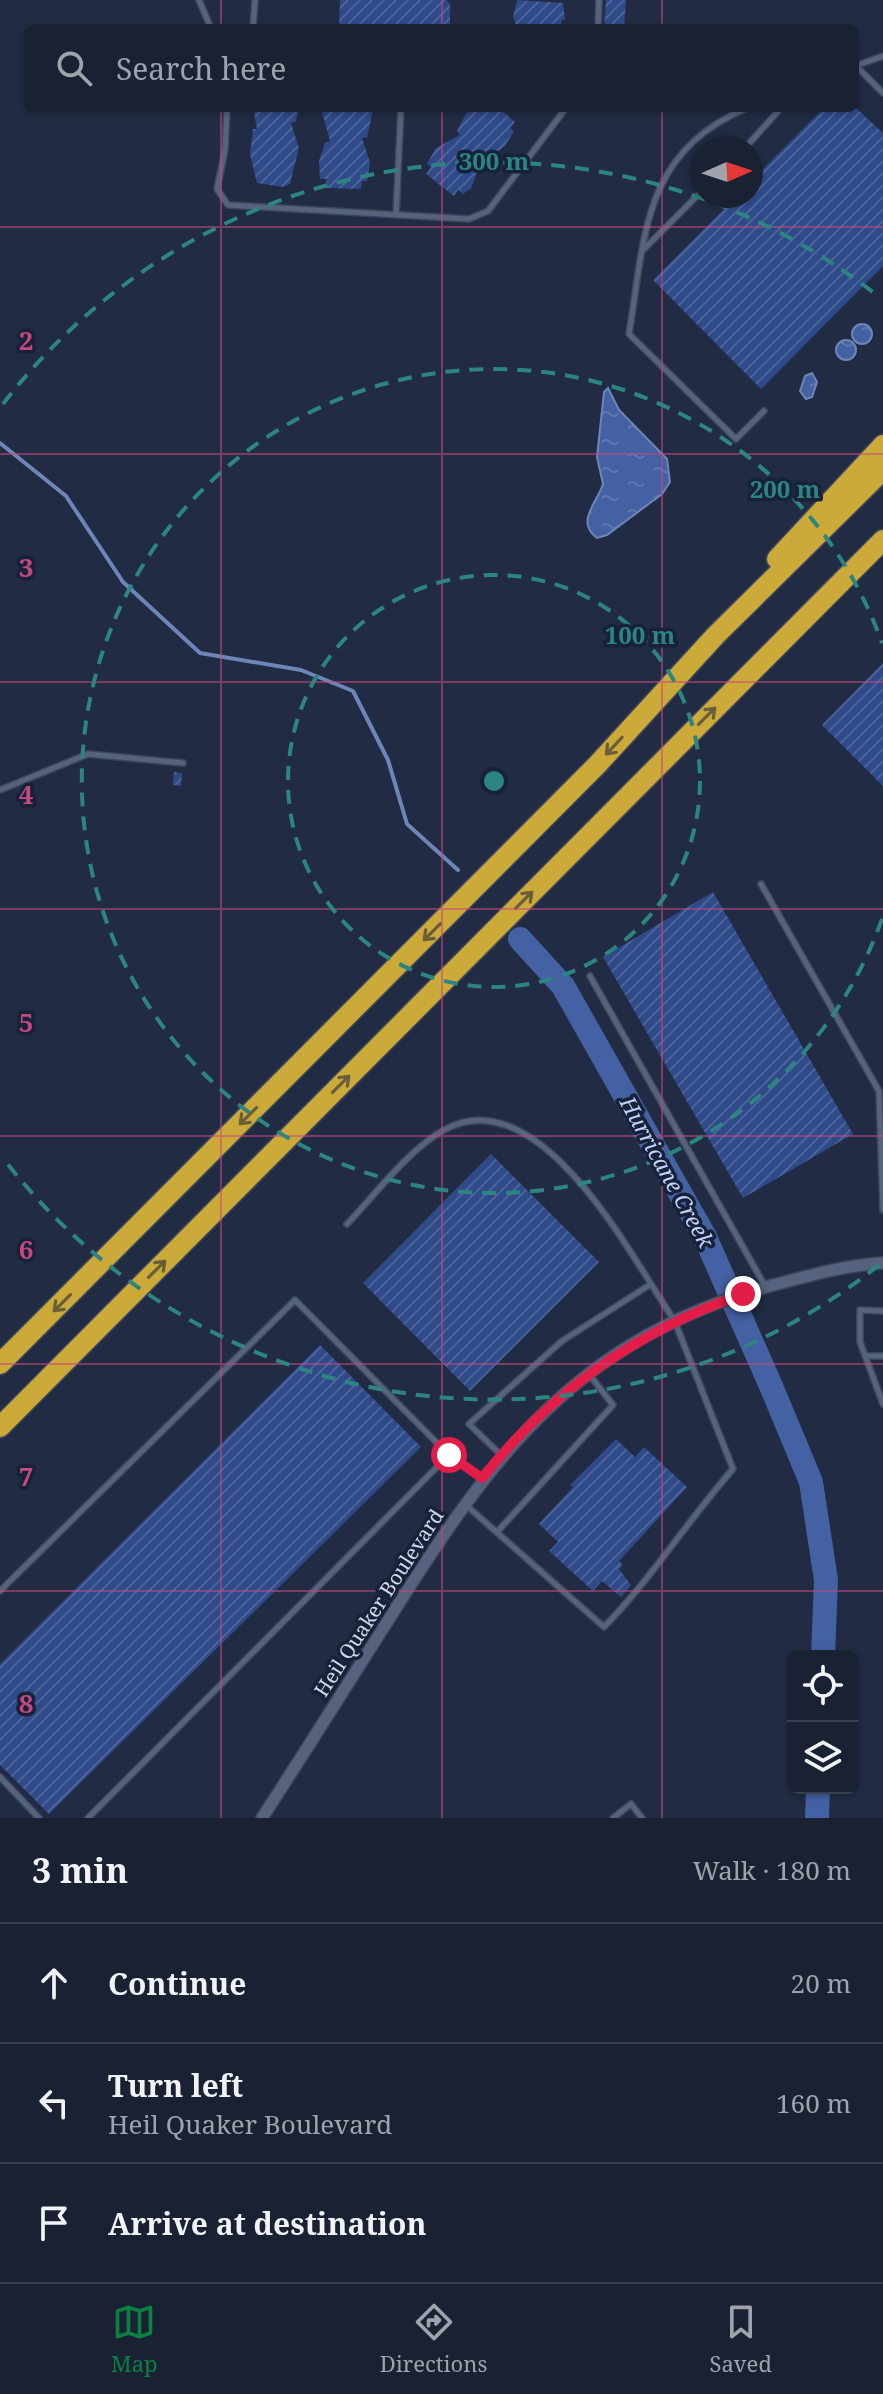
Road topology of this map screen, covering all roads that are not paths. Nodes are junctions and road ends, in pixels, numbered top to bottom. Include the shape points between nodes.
1 (199, 0) edge
2 (255, 0) edge
3 (599, 0) edge
4 (209, 24) edge
5 (254, 24) edge
6 (598, 24) edge
7 (883, 56) edge
8 (859, 65) edge
9 (859, 69) edge
10 (883, 93) edge
11 (227, 112) edge
12 (401, 112) edge
13 (563, 112) edge
14 (739, 112) edge
15 (777, 112) edge
16 (756, 136) edge
17 (691, 202) edge
18 (396, 215) junction
19 (643, 250) junction
20 (764, 411) dead end
21 (883, 445) edge
22 (883, 470) edge
23 (883, 540) edge
24 (716, 635) junction
25 (183, 763) dead end
26 (0, 790) edge
27 (761, 884) dead end
28 (590, 976) dead end
29 (883, 1210) edge
30 (347, 1224) dead end
31 (883, 1263) edge
32 (651, 1284) junction
33 (766, 1287) junction
34 (883, 1311) edge
35 (675, 1322) junction
36 (865, 1356) junction
37 (883, 1356) edge
38 (0, 1364) edge
39 (588, 1373) junction
40 (883, 1404) edge
41 (0, 1427) edge
42 (449, 1455) junction
43 (501, 1455) junction
44 (482, 1478) junction
45 (464, 1504) junction
46 (497, 1532) junction
47 (0, 1591) edge
48 (0, 1777) edge
49 (39, 1818) edge
50 (88, 1818) edge
51 (262, 1818) edge
52 (613, 1818) edge
53 (642, 1818) edge

1 - 4 lane
2 - 5 lane
3 - 6 lane
7 - 8 lane
9 - 10 lane
11 - 18 lane via 217,186 226,203
12 - 18 lane
13 - 18 lane via 484,214 469,219
14 - 19 lane via 720,122 669,168 656,191
15 - 16 lane
17 - 19 lane
19 - 20 lane via 629,334 736,439
21 - 24 highway via 799,532
22 - 24 highway
41 -> 23 highway
24 -> 38 highway via 597,765
25 - 26 lane via 88,754
27 - 29 lane via 879,1091
28 - 33 lane
30 - 32 lane via 433,1136 457,1124 495,1124 534,1139 570,1170
31 - 33 street, Heil Quaker Boulevard
32 - 35 lane
32 - 43 lane via 562,1341 469,1424
33 - 35 street, Heil Quaker Boulevard
34 - 36 lane via 860,1310
35 - 39 street, Heil Quaker Boulevard
35 - 46 lane via 733,1469 640,1590 604,1627
36 - 37 lane
36 - 40 lane
39 - 43 street, Heil Quaker Boulevard
39 - 46 lane via 613,1405
42 - 44 lane
42 - 47 lane via 295,1300
42 - 50 lane
43 - 44 street, Heil Quaker Boulevard
44 - 45 street, Heil Quaker Boulevard
45 - 46 lane
45 - 51 street, Heil Quaker Boulevard
48 - 49 lane
52 - 53 lane via 631,1804

